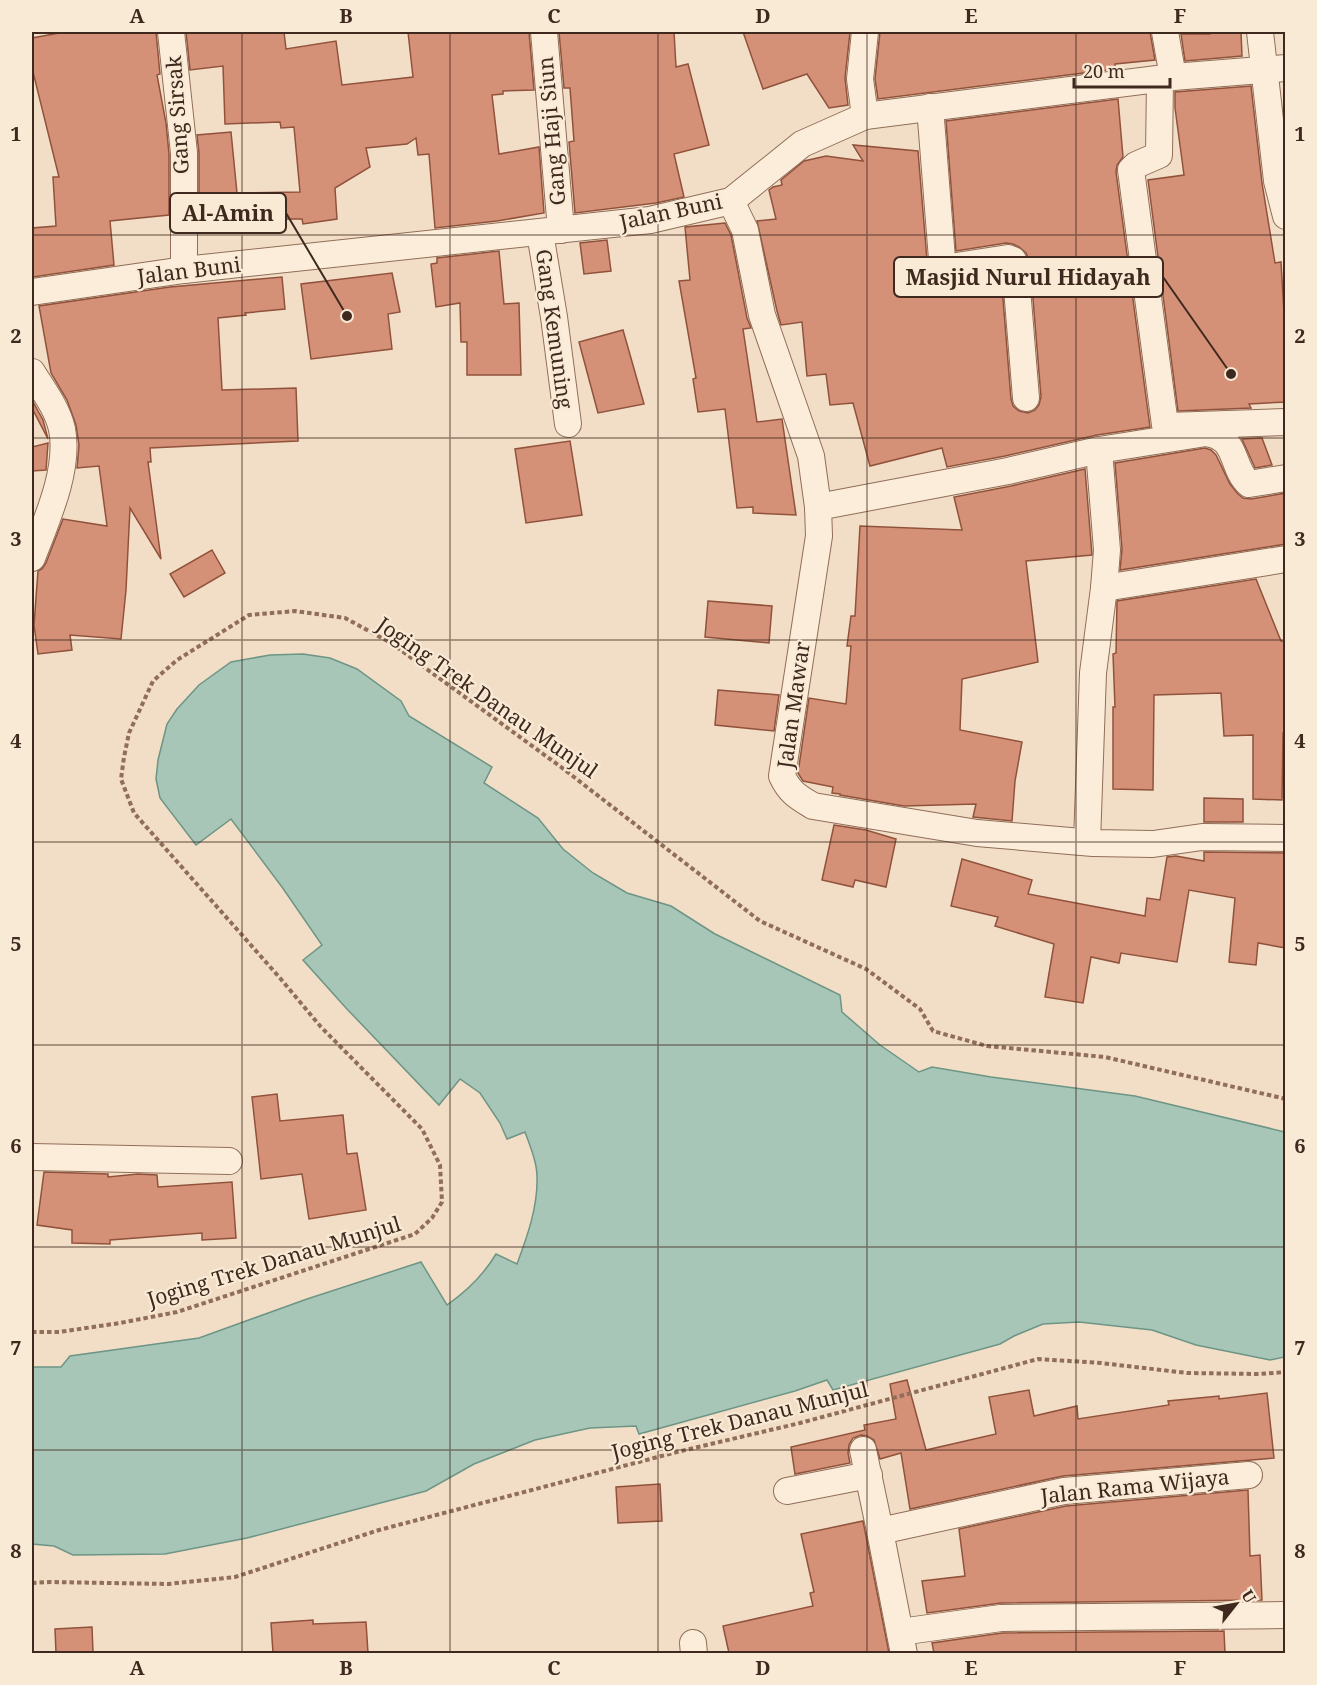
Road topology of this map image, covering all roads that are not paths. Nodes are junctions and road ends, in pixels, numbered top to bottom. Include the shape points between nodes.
1 (171, 32) edge
2 (544, 32) edge
3 (865, 32) edge
4 (1165, 32) edge
5 (1260, 32) edge
6 (1274, 69) edge
7 (1167, 78) junction
8 (930, 107) junction
9 (865, 116) junction
10 (731, 201) junction
11 (1286, 216) edge
12 (550, 232) junction
13 (184, 270) junction
14 (32, 292) edge
15 (32, 372) edge
16 (1026, 398) dead end
17 (1286, 422) edge
18 (568, 424) dead end
19 (1099, 450) junction
20 (1286, 478) edge
21 (818, 507) junction
22 (32, 558) edge
23 (1286, 559) edge
24 (1104, 588) junction
25 (1286, 838) edge
26 (1087, 842) junction
27 (32, 1157) edge
28 (229, 1161) dead end
29 (863, 1450) dead end
30 (869, 1475) junction
31 (1249, 1475) dead end
32 (788, 1491) dead end
33 (880, 1531) junction
34 (1286, 1615) edge
35 (902, 1643) edge

1 - 13 street, Gang Sirsak via 184,153
2 - 12 street, Gang Haji Siun
3 - 9 street via 860,79
4 - 7 street
5 - 6 street
6 - 7 street, Jalan Buni
6 - 11 street via 1277,181
7 - 8 street, Jalan Buni
7 - 17 street via 1160,155 1131,170 1165,424
8 - 9 street, Jalan Buni
8 - 16 street via 942,259 950,267 1013,260
9 - 10 street, Jalan Buni via 802,144
10 - 12 street, Jalan Buni via 650,220
10 - 21 street, Jalan Mawar via 745,230 762,315 811,456
12 - 13 street, Jalan Buni
12 - 18 street, Gang Kemuning via 554,317
13 - 14 street, Jalan Buni
15 - 22 street via 62,428 64,453
19 - 20 street via 1216,434 1231,448 1237,467 1249,484
19 - 21 street
19 - 24 street via 1107,550
21 - 26 street, Jalan Mawar via 819,536 782,776 787,787 813,806 977,833
23 - 24 street
24 - 26 street via 1093,673
25 - 26 street, Jalan Mawar via 1202,837 1153,844
27 - 28 street
29 - 30 street
30 - 32 street
30 - 33 street
31 - 33 street, Jalan Rama Wijaya via 1064,1491
33 - 35 street
34 - 35 street via 1001,1618

